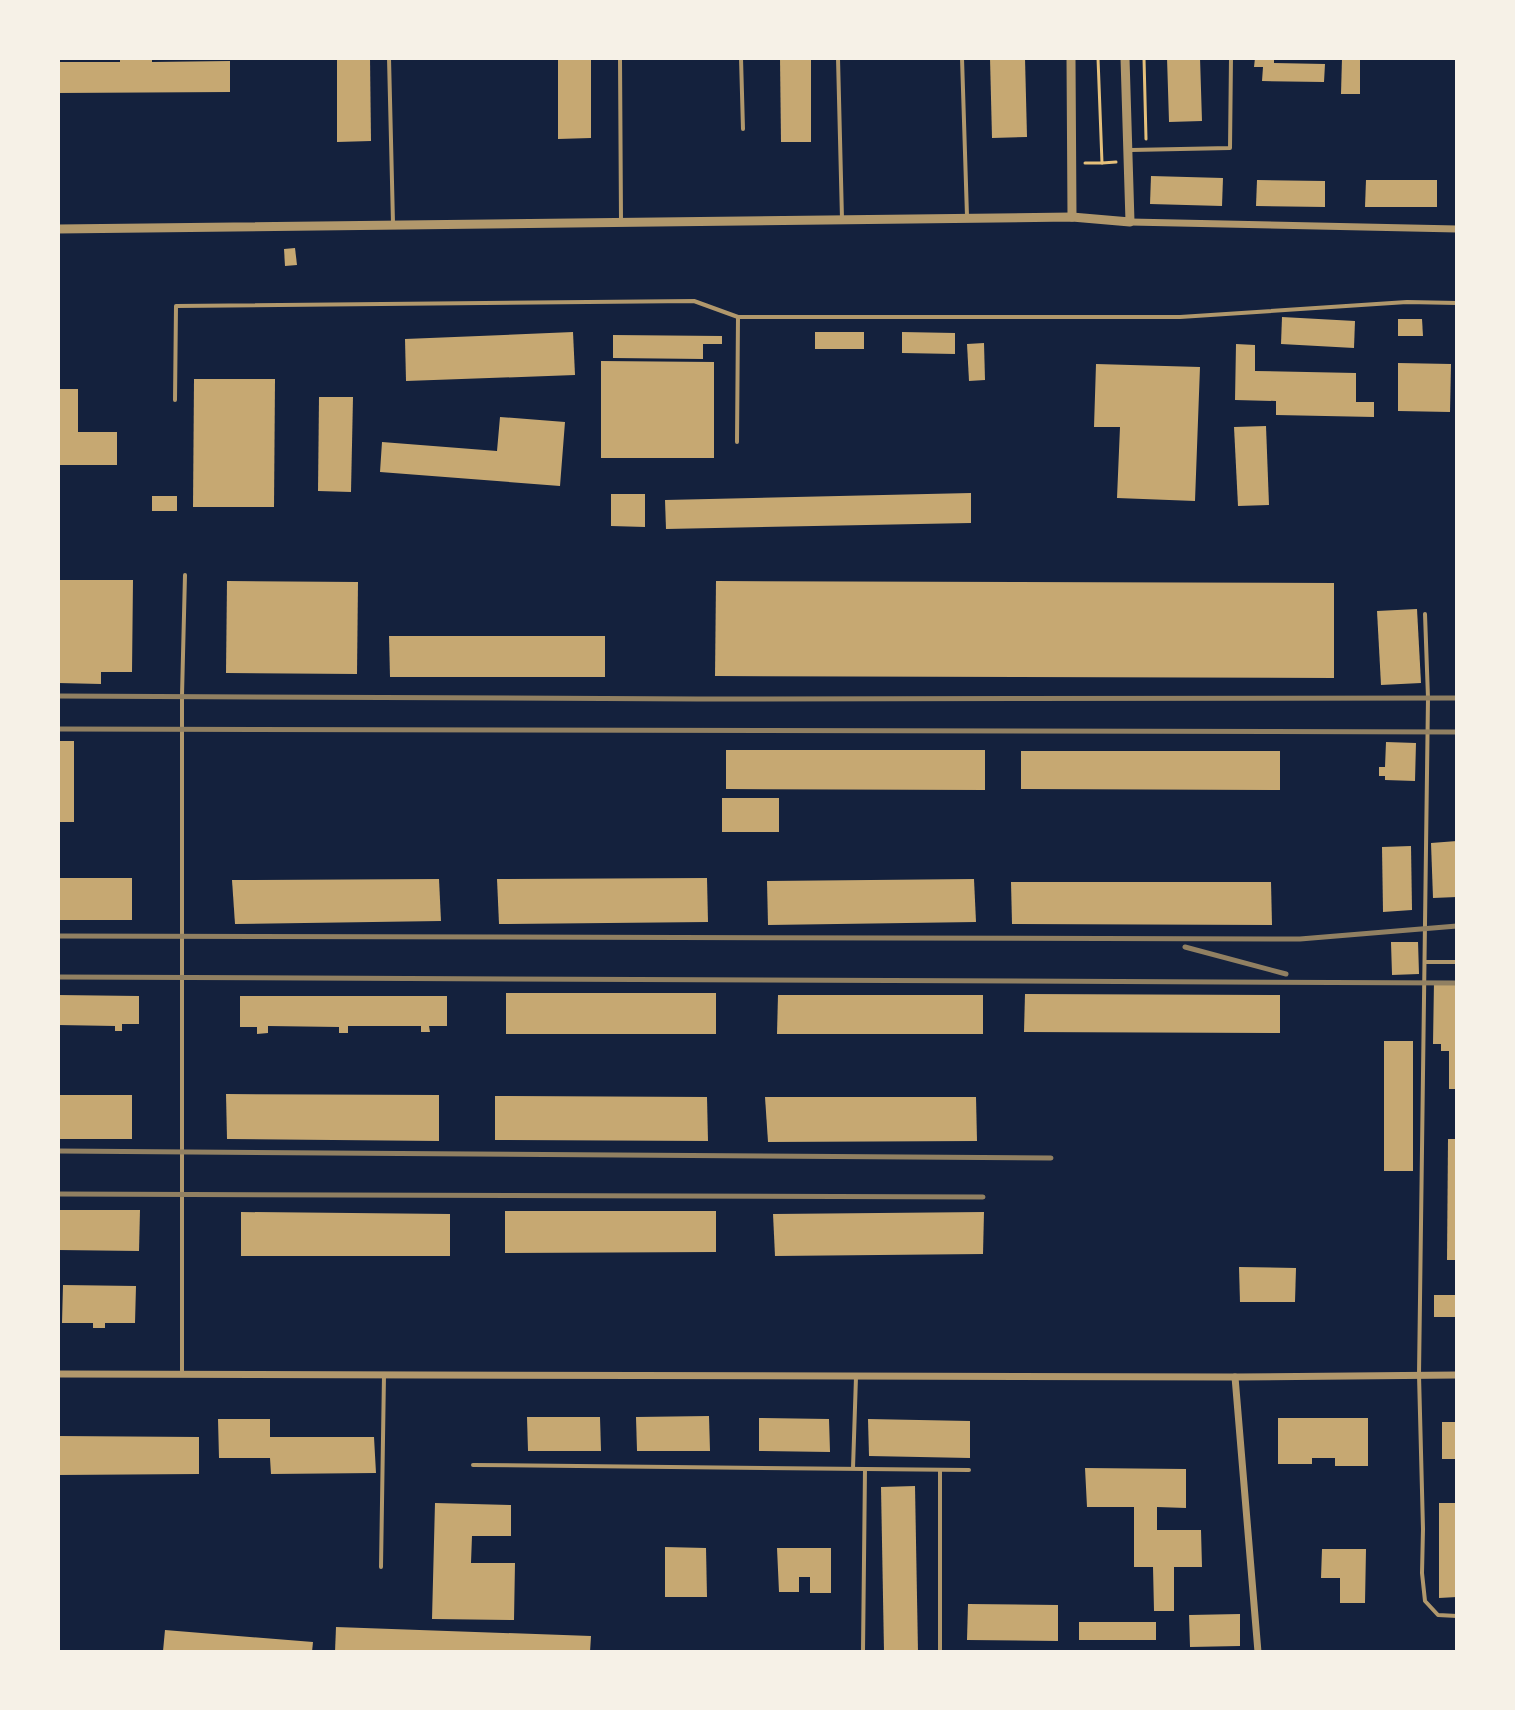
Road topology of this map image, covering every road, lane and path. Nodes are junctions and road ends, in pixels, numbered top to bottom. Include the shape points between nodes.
1 (389, 58) edge
2 (620, 58) edge
3 (741, 58) edge
4 (838, 58) edge
5 (962, 58) edge
6 (1071, 58) edge
7 (1098, 58) edge
8 (1125, 58) edge
9 (1144, 58) edge
10 (1231, 58) edge
11 (743, 129) dead end
12 (1128, 150) junction
13 (1146, 150) junction
14 (1119, 162) dead end
15 (1082, 163) dead end
16 (1102, 163) junction
17 (1072, 217) junction
18 (967, 218) junction
19 (842, 219) junction
20 (621, 222) junction
21 (1130, 222) junction
22 (393, 225) junction
23 (58, 229) edge
24 (1457, 229) edge
25 (1457, 303) edge
26 (738, 317) junction
27 (175, 400) dead end
28 (737, 442) dead end
29 (185, 575) dead end
30 (1425, 614) dead end
31 (1426, 962) junction
32 (1457, 962) edge
33 (58, 1374) edge
34 (182, 1374) junction
35 (856, 1374) junction
36 (384, 1375) junction
37 (1419, 1375) junction
38 (1457, 1375) edge
39 (1235, 1377) junction
40 (473, 1465) dead end
41 (853, 1469) junction
42 (865, 1469) junction
43 (940, 1470) junction
44 (969, 1470) dead end
45 (381, 1567) dead end
46 (1457, 1616) edge
47 (863, 1652) edge
48 (940, 1652) edge
49 (1258, 1652) edge

1 - 22 lane
2 - 20 lane
3 - 11 lane
4 - 19 lane
5 - 18 lane
6 - 17 street
7 - 16 path
8 - 12 street
9 - 13 path
10 - 13 lane via 1230,148
12 - 13 lane
12 - 21 street
14 - 16 path
15 - 16 path
17 - 18 street
17 - 21 street
18 - 19 street
19 - 20 street
20 - 22 street
21 - 24 street
22 - 23 street
25 - 26 lane via 1180,317
26 - 27 lane via 694,301 176,306
26 - 28 lane
29 - 34 lane
30 - 31 lane
31 - 32 lane
31 - 37 lane
33 - 34 street
34 - 36 street
35 - 36 street
35 - 39 street
35 - 41 lane
36 - 45 lane
37 - 38 street
37 - 39 street
37 - 46 lane via 1425,1601 1438,1615
39 - 49 street
40 - 41 lane
41 - 42 lane
42 - 43 lane
42 - 47 lane
43 - 44 lane
43 - 48 lane

